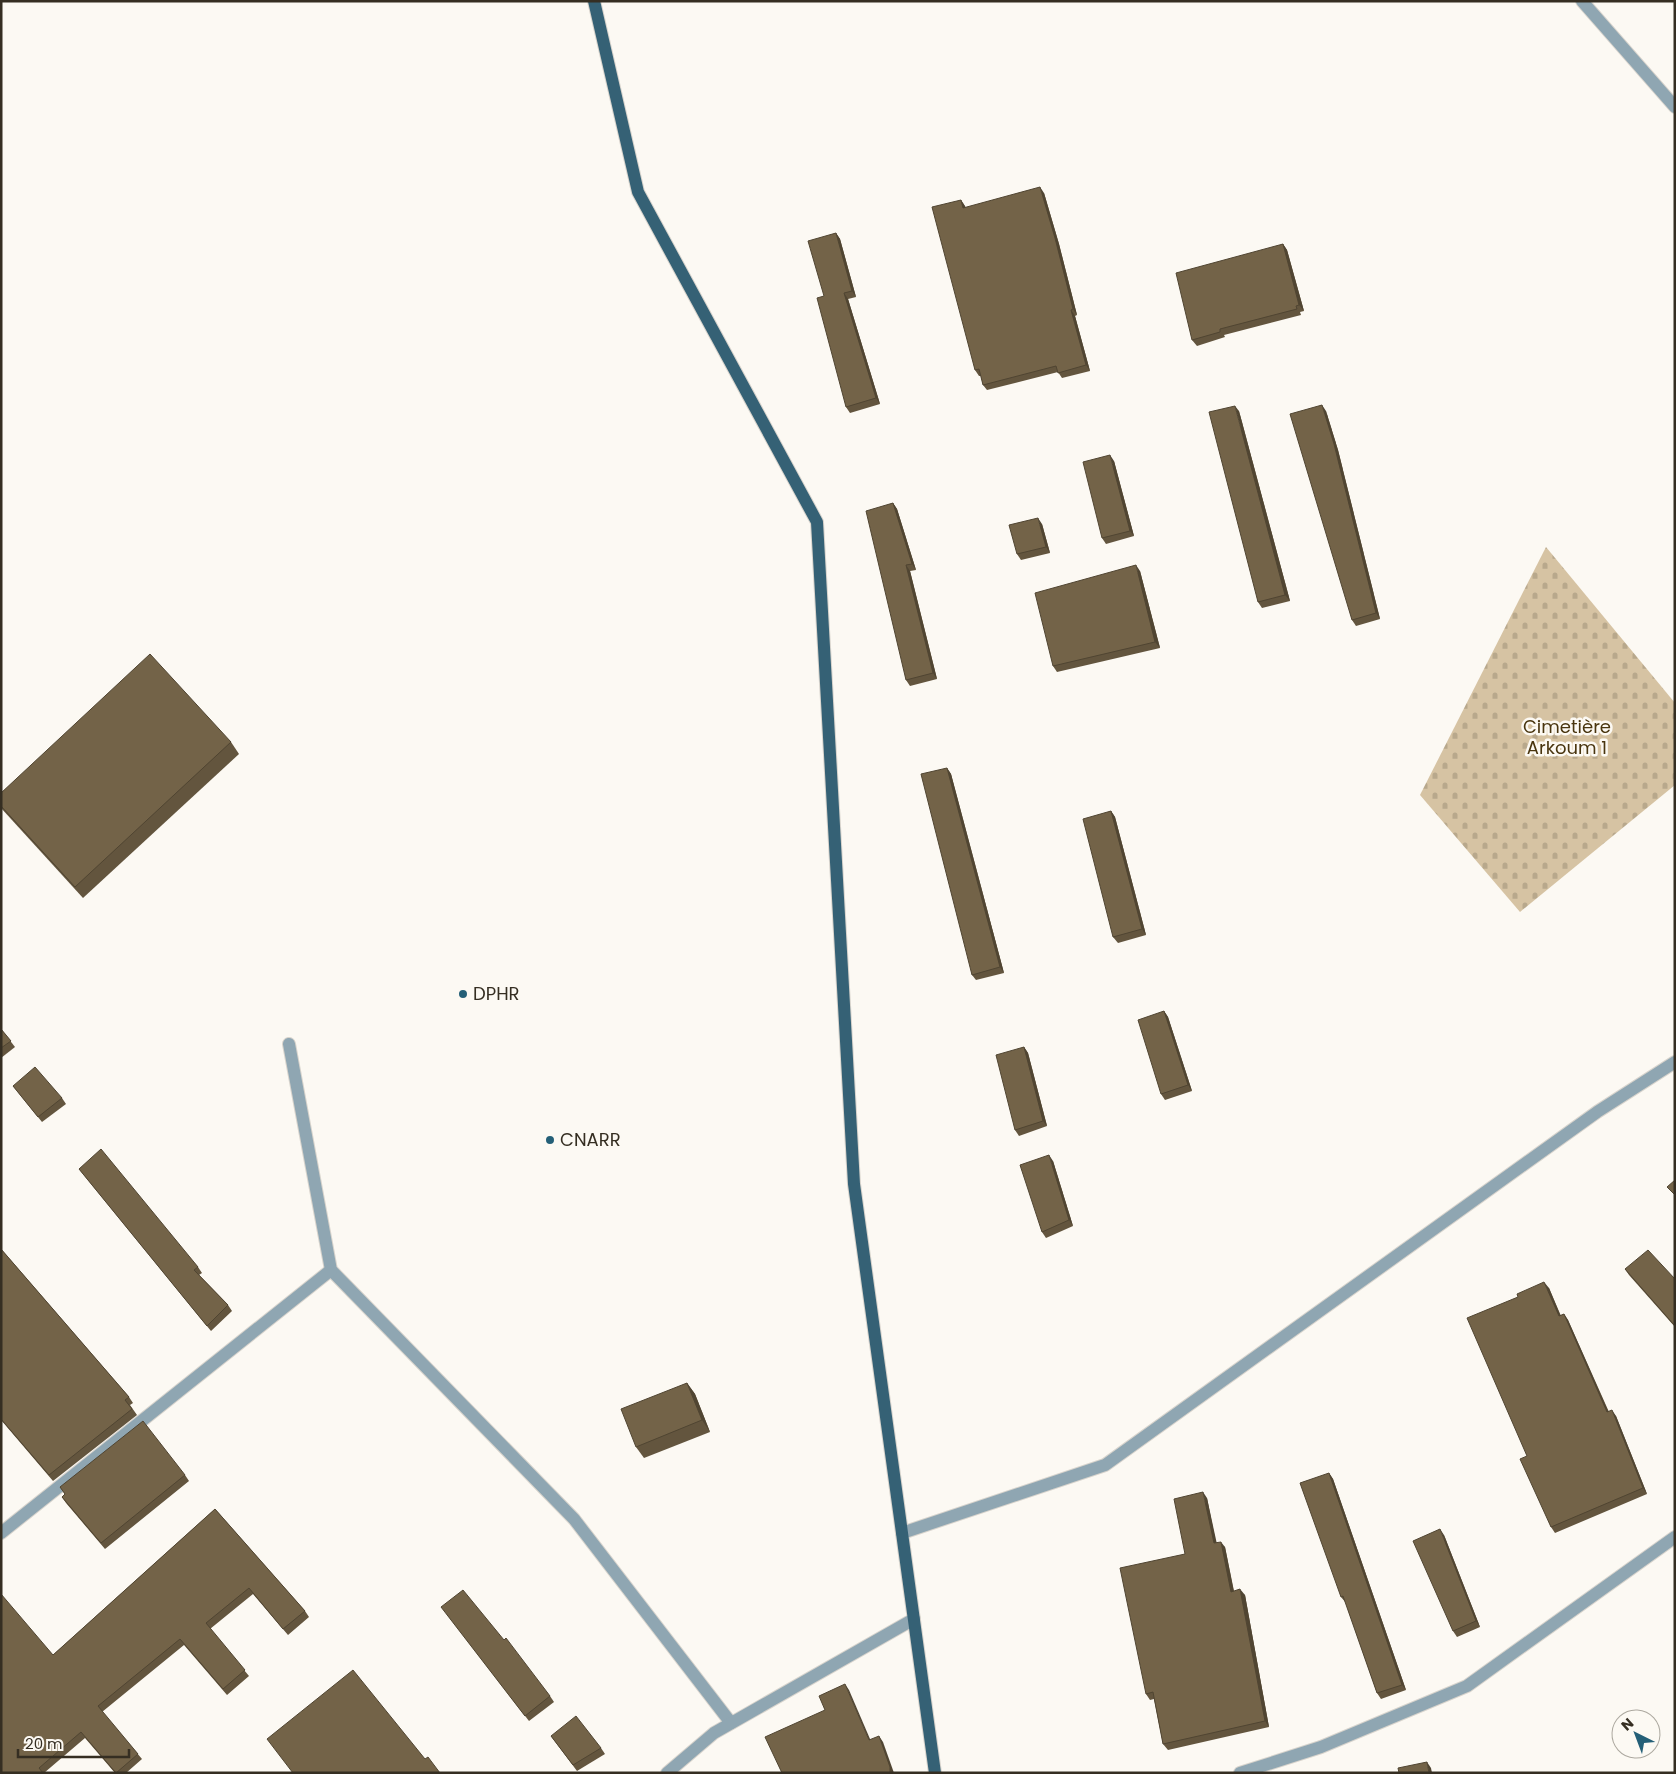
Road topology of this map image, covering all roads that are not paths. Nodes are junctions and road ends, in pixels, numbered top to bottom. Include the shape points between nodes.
1 (594, 1) edge
2 (1582, 1) edge
3 (1675, 107) edge
4 (289, 1044) dead end
5 (1675, 1062) edge
6 (331, 1270) junction
7 (1, 1533) edge
8 (902, 1533) junction
9 (1675, 1537) edge
10 (914, 1619) junction
11 (731, 1723) junction
12 (667, 1773) edge
13 (935, 1773) edge
14 (1240, 1773) edge

1 - 8 main road via 638,192 817,522 854,1184
2 - 3 street
4 - 6 street
5 - 8 street via 1597,1112 1105,1465
6 - 7 street
6 - 11 street via 574,1519
8 - 10 main road
9 - 14 street via 1467,1686 1322,1746
10 - 11 street
10 - 13 main road
11 - 12 street via 714,1732

